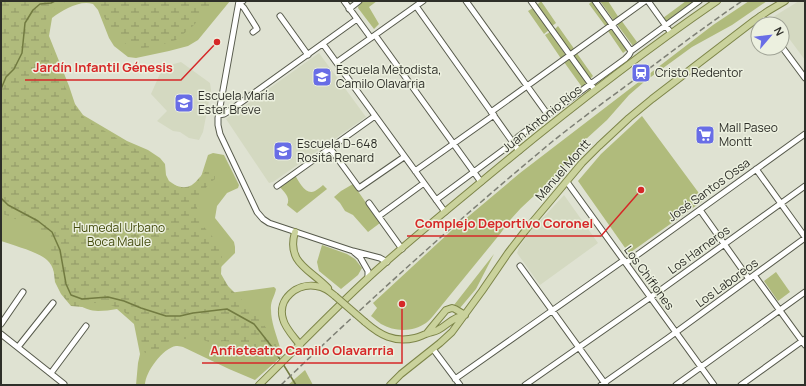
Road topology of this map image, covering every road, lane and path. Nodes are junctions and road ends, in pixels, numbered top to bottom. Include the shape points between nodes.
1 (344, 1) edge
2 (359, 1) edge
3 (423, 1) edge
4 (466, 1) edge
5 (531, 1) edge
6 (595, 1) edge
7 (645, 1) edge
8 (648, 1) edge
9 (699, 1) edge
10 (717, 1) edge
11 (785, 1) edge
12 (240, 2) edge
13 (416, 6) junction
14 (349, 9) junction
15 (280, 16) dead end
16 (760, 16) edge
17 (357, 19) junction
18 (750, 24) edge
19 (612, 25) junction
20 (666, 25) junction
21 (253, 32) dead end
22 (671, 33) junction
23 (373, 37) junction
24 (324, 44) junction
25 (631, 51) junction
26 (308, 55) junction
27 (570, 55) junction
28 (789, 56) edge
29 (337, 62) junction
30 (805, 78) edge
31 (590, 84) junction
32 (527, 86) junction
33 (595, 90) junction
34 (493, 113) junction
35 (219, 114) junction
36 (548, 115) junction
37 (375, 116) junction
38 (805, 134) edge
39 (513, 142) junction
40 (453, 144) junction
41 (330, 148) junction
42 (519, 150) junction
43 (404, 157) junction
44 (756, 169) junction
45 (415, 171) junction
46 (474, 172) junction
47 (481, 182) junction
48 (567, 182) junction
49 (424, 184) junction
50 (277, 186) dead end
51 (805, 186) edge
52 (436, 200) junction
53 (369, 203) dead end
54 (781, 203) junction
55 (700, 210) junction
56 (444, 212) junction
57 (378, 216) junction
58 (295, 232) junction
59 (805, 238) edge
60 (724, 244) junction
61 (402, 249) junction
62 (353, 251) junction
63 (387, 262) junction
64 (625, 262) junction
65 (520, 266) dead end
66 (752, 277) junction
67 (368, 278) junction
68 (23, 292) dead end
69 (805, 292) edge
70 (333, 294) junction
71 (650, 298) junction
72 (53, 303) dead end
73 (779, 310) junction
74 (552, 311) junction
75 (465, 315) junction
76 (1, 324) edge
77 (86, 326) dead end
78 (676, 332) junction
79 (428, 333) junction
80 (1, 334) edge
81 (804, 342) edge
82 (300, 345) junction
83 (18, 347) junction
84 (579, 348) junction
85 (433, 349) junction
86 (701, 367) junction
87 (51, 373) junction
88 (455, 379) junction
89 (64, 384) dead end
90 (604, 384) edge
91 (259, 385) edge
92 (390, 385) edge
93 (460, 385) edge
94 (525, 385) edge
95 (676, 385) edge
96 (714, 385) edge
97 (741, 385) edge

1 - 14 street
2 - 14 street
3 - 13 street
4 - 32 street
5 - 27 street
6 - 19 street
7 - 19 street
8 - 20 street
9 - 20 street
10 - 22 main road, Juan Antonio Ríos
11 - 16 main road, Manuel Montt
12 - 21 street via 257,29
12 - 35 street
13 - 23 street
13 - 34 street
14 - 17 street
15 - 26 street
17 - 23 street
17 - 24 street
18 - 48 main road, Manuel Montt via 629,118 590,155
19 - 25 street
19 - 27 street
20 - 22 street
20 - 25 street
22 - 33 main road, Juan Antonio Ríos
23 - 29 street
23 - 40 street
24 - 26 street
24 - 29 street
25 - 31 street via 625,59
26 - 35 street via 229,111
27 - 31 street
27 - 32 street
28 - 30 street
29 - 37 street
31 - 33 street
31 - 36 street
32 - 34 street
32 - 36 street
33 - 42 main road, Juan Antonio Ríos
34 - 39 street
34 - 40 street
35 - 58 street via 220,134 257,212 269,223
36 - 39 street
37 - 41 street
37 - 43 street
38 - 44 street, José Santos Ossa
39 - 42 street
39 - 46 street
40 - 45 street
40 - 46 street
41 - 43 street via 360,188
41 - 50 street
42 - 47 main road, Juan Antonio Ríos
43 - 45 street
44 - 54 street
44 - 55 street, José Santos Ossa
45 - 49 street
46 - 47 street
46 - 52 street
47 - 56 main road, Juan Antonio Ríos
48 - 64 street, Los Chiflones
48 - 75 main road, Manuel Montt via 516,242
49 - 52 street
49 - 57 street
51 - 54 street, Los Harneros
52 - 56 street
53 - 57 street
54 - 59 street
54 - 60 street, Los Harneros
55 - 60 street
55 - 64 street, José Santos Ossa
56 - 61 main road, Juan Antonio Ríos
57 - 61 street
58 - 62 street
58 - 70 main road via 292,248 296,258
59 - 66 street, Los Laboreos
60 - 66 street
60 - 71 street, Los Harneros
61 - 63 main road, Juan Antonio Ríos
62 - 63 street
62 - 67 street via 367,269
63 - 67 main road, Juan Antonio Ríos
64 - 71 street, Los Chiflones
64 - 74 street, José Santos Ossa
65 - 74 street
66 - 73 street
66 - 78 street, Los Laboreos
67 - 82 main road, Juan Antonio Ríos
68 - 76 street
69 - 73 street
70 - 79 main road, bridge via 379,333 399,340 417,338
70 - 82 main road via 320,287 307,286 295,290 286,298 282,318
71 - 78 street, Los Chiflones
71 - 84 street, Los Harneros
72 - 83 street
73 - 81 street
73 - 86 street
74 - 84 street
74 - 88 street, José Santos Ossa
75 - 79 main road via 454,318 437,331
75 - 79 main road via 452,308 446,310
75 - 85 main road, Manuel Montt via 452,332
77 - 87 street
78 - 86 street, Los Chiflones
78 - 90 street, Los Laboreos
80 - 83 street
81 - 97 street
82 - 91 main road, Juan Antonio Ríos
83 - 87 street
84 - 90 street
84 - 94 street, Los Harneros
85 - 88 street
85 - 92 main road, Manuel Montt
86 - 95 street
86 - 96 street, Los Chiflones
87 - 89 street
88 - 93 street

